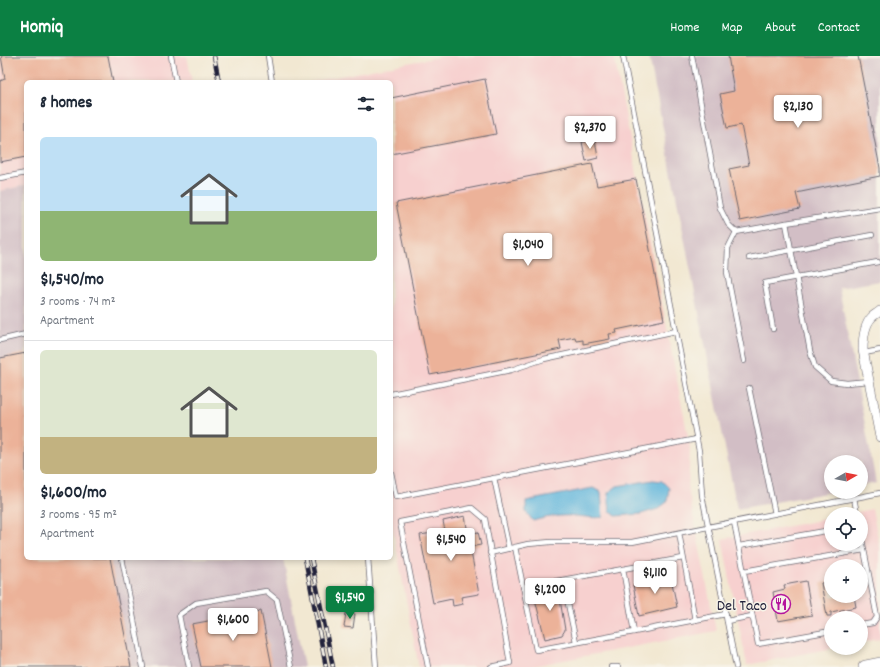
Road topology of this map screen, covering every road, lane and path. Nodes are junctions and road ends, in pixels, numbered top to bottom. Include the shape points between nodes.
1 (172, 56) edge
2 (268, 56) edge
3 (623, 56) edge
4 (692, 56) edge
5 (176, 80) edge
6 (272, 80) edge
7 (24, 173) edge
8 (0, 178) edge
9 (880, 208) edge
10 (786, 223) junction
11 (736, 232) junction
12 (872, 235) dead end
13 (792, 250) junction
14 (749, 258) dead end
15 (878, 262) dead end
16 (796, 277) junction
17 (880, 311) edge
18 (773, 329) dead end
19 (676, 331) junction
20 (24, 334) edge
21 (0, 340) edge
22 (880, 350) edge
23 (864, 353) junction
24 (744, 361) dead end
25 (869, 381) junction
26 (749, 388) dead end
27 (393, 394) edge
28 (880, 437) edge
29 (697, 439) junction
30 (494, 478) junction
31 (393, 482) edge
32 (880, 493) edge
33 (868, 495) edge
34 (849, 499) edge
35 (775, 514) junction
36 (734, 522) junction
37 (708, 527) junction
38 (824, 531) edge
39 (678, 533) junction
40 (739, 546) junction
41 (515, 547) junction
42 (509, 549) junction
43 (859, 551) edge
44 (864, 551) edge
45 (490, 553) junction
46 (683, 558) junction
47 (122, 560) edge
48 (369, 560) edge
49 (623, 569) junction
50 (744, 572) junction
51 (563, 580) junction
52 (523, 587) junction
53 (726, 614) junction
54 (752, 616) junction
55 (695, 620) junction
56 (727, 622) junction
57 (868, 624) edge
58 (824, 631) edge
59 (634, 632) junction
60 (576, 642) junction
61 (880, 664) edge
62 (143, 667) edge
63 (189, 667) edge
64 (291, 667) edge
65 (376, 667) edge
66 (428, 667) edge
67 (491, 667) edge
68 (611, 667) edge
69 (618, 667) edge
70 (736, 667) edge
71 (865, 667) edge

1 - 5 lane
2 - 6 lane
3 - 19 lane
4 - 11 lane via 720,208 728,224
7 - 8 lane
9 - 10 lane
10 - 11 lane
10 - 13 lane
11 - 24 lane via 728,248 727,272
12 - 13 lane
13 - 14 lane
13 - 16 lane
15 - 16 lane
16 - 18 lane via 765,283
16 - 25 lane via 815,367 831,381
17 - 23 street via 872,317 867,327 863,342
19 - 27 lane via 544,359 511,370
19 - 29 lane
20 - 21 lane
22 - 23 lane
23 - 25 street
25 - 28 street
26 - 35 lane
29 - 30 lane
29 - 37 lane
30 - 31 lane via 396,497
30 - 42 lane
32 - 33 lane
34 - 35 lane
35 - 36 lane
36 - 37 lane
36 - 40 lane
37 - 39 lane
37 - 53 lane
38 - 40 lane
39 - 41 lane via 632,542 551,542
39 - 46 lane
40 - 50 lane
41 - 42 lane
41 - 52 lane
42 - 45 lane
43 - 50 lane
44 - 57 lane via 877,617 873,623
45 - 66 lane via 485,519 472,508 400,522
45 - 67 lane via 510,663
46 - 49 lane
46 - 55 lane
47 - 62 lane
48 - 65 lane
49 - 51 lane
49 - 59 lane
50 - 54 lane
51 - 52 lane
51 - 60 lane
52 - 60 lane via 536,650
53 - 55 lane
53 - 56 lane
54 - 56 lane
54 - 58 lane via 758,644
55 - 59 lane
56 - 70 lane
59 - 60 lane
61 - 71 main road
63 - 64 lane via 179,615 196,603 266,591 277,600
68 - 69 lane

